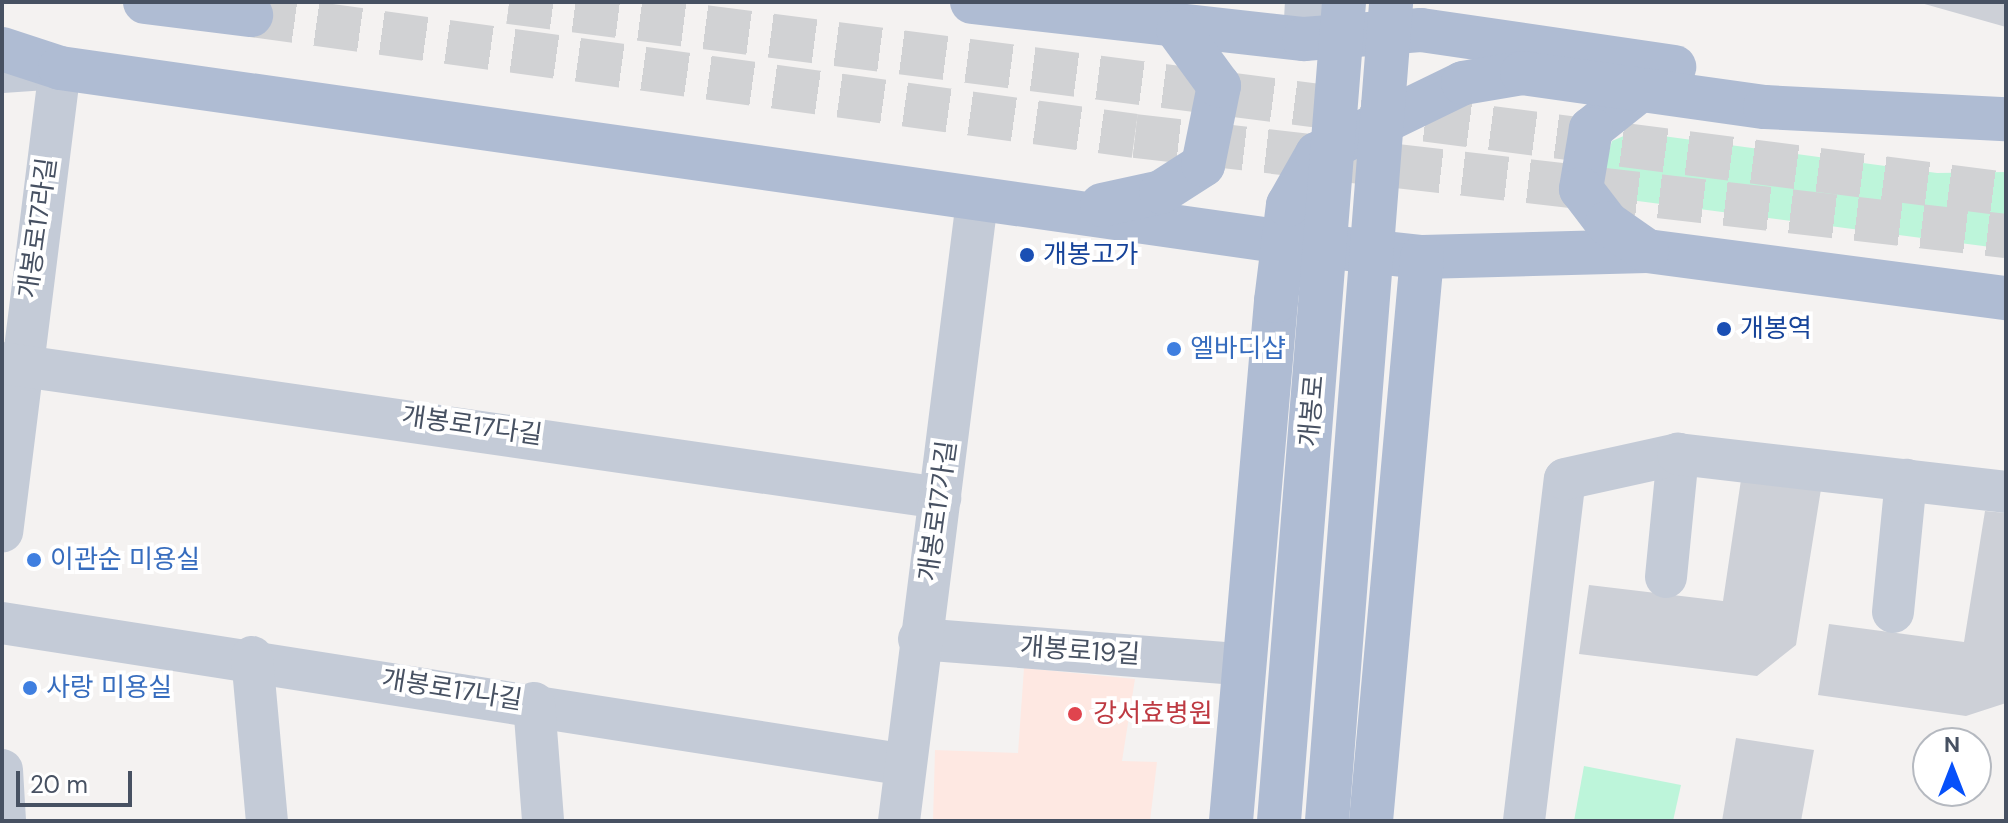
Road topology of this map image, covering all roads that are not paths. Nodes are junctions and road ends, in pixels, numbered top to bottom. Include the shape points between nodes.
1 (145, 2) edge
2 (972, 2) edge
3 (1344, 2) edge
4 (1412, 11) edge
5 (251, 15) tunnel mouth
6 (1305, 21) edge
7 (1178, 30) junction
8 (2, 49) edge
9 (60, 68) junction
10 (2, 72) edge
11 (1640, 90) junction
12 (1924, 113) junction
13 (2006, 119) edge
14 (977, 201) junction
15 (1073, 212) junction
16 (1284, 242) junction
17 (1647, 251) junction
18 (1422, 257) junction
19 (2006, 298) edge
20 (10, 364) edge
21 (1678, 454) junction
22 (1906, 480) junction
23 (2006, 492) edge
24 (940, 498) junction
25 (2, 531) edge
26 (1666, 577) dead end
27 (1893, 612) dead end
28 (2, 623) edge
29 (919, 639) junction
30 (252, 657) junction
31 (1240, 664) junction
32 (534, 703) junction
33 (900, 764) junction
34 (2, 770) edge
35 (5, 821) edge
36 (267, 821) edge
37 (543, 821) edge
38 (899, 821) edge
39 (1231, 821) edge
40 (1279, 821) edge
41 (1327, 821) edge
42 (1371, 821) edge
43 (1524, 821) edge

1 - 5 main road
2 - 7 main road
3 - 40 main road, 개봉로
4 - 6 main road
4 - 12 main road
4 - 41 main road, 개봉로
6 - 7 main road
7 - 15 main road via 1219,86 1203,165 1161,192
8 - 9 main road
9 - 10 street
9 - 14 main road
9 - 20 street, 개봉로17라길
11 - 12 main road via 1765,107
11 - 16 main road via 1522,73 1463,83 1317,154 1288,205
11 - 17 main road via 1591,129 1581,189 1607,223
12 - 13 main road
14 - 15 main road
14 - 24 street, 개봉로17가길
15 - 16 main road
16 - 18 main road
16 - 31 main road
17 - 18 main road
17 - 19 main road
18 - 42 main road via 1410,331
20 - 24 street, 개봉로17다길 via 464,424
20 - 25 street, 개봉로17라길
21 - 22 street
21 - 26 street
21 - 43 street via 1565,479
22 - 23 street
22 - 27 street
24 - 29 street, 개봉로17가길
28 - 30 street, 개봉로17나길
29 - 31 street, 개봉로19길
29 - 33 street, 개봉로17가길
30 - 32 street, 개봉로17나길
30 - 36 street
31 - 39 main road
32 - 33 street, 개봉로17나길
32 - 37 street
33 - 38 street, 개봉로17가길
34 - 35 street

